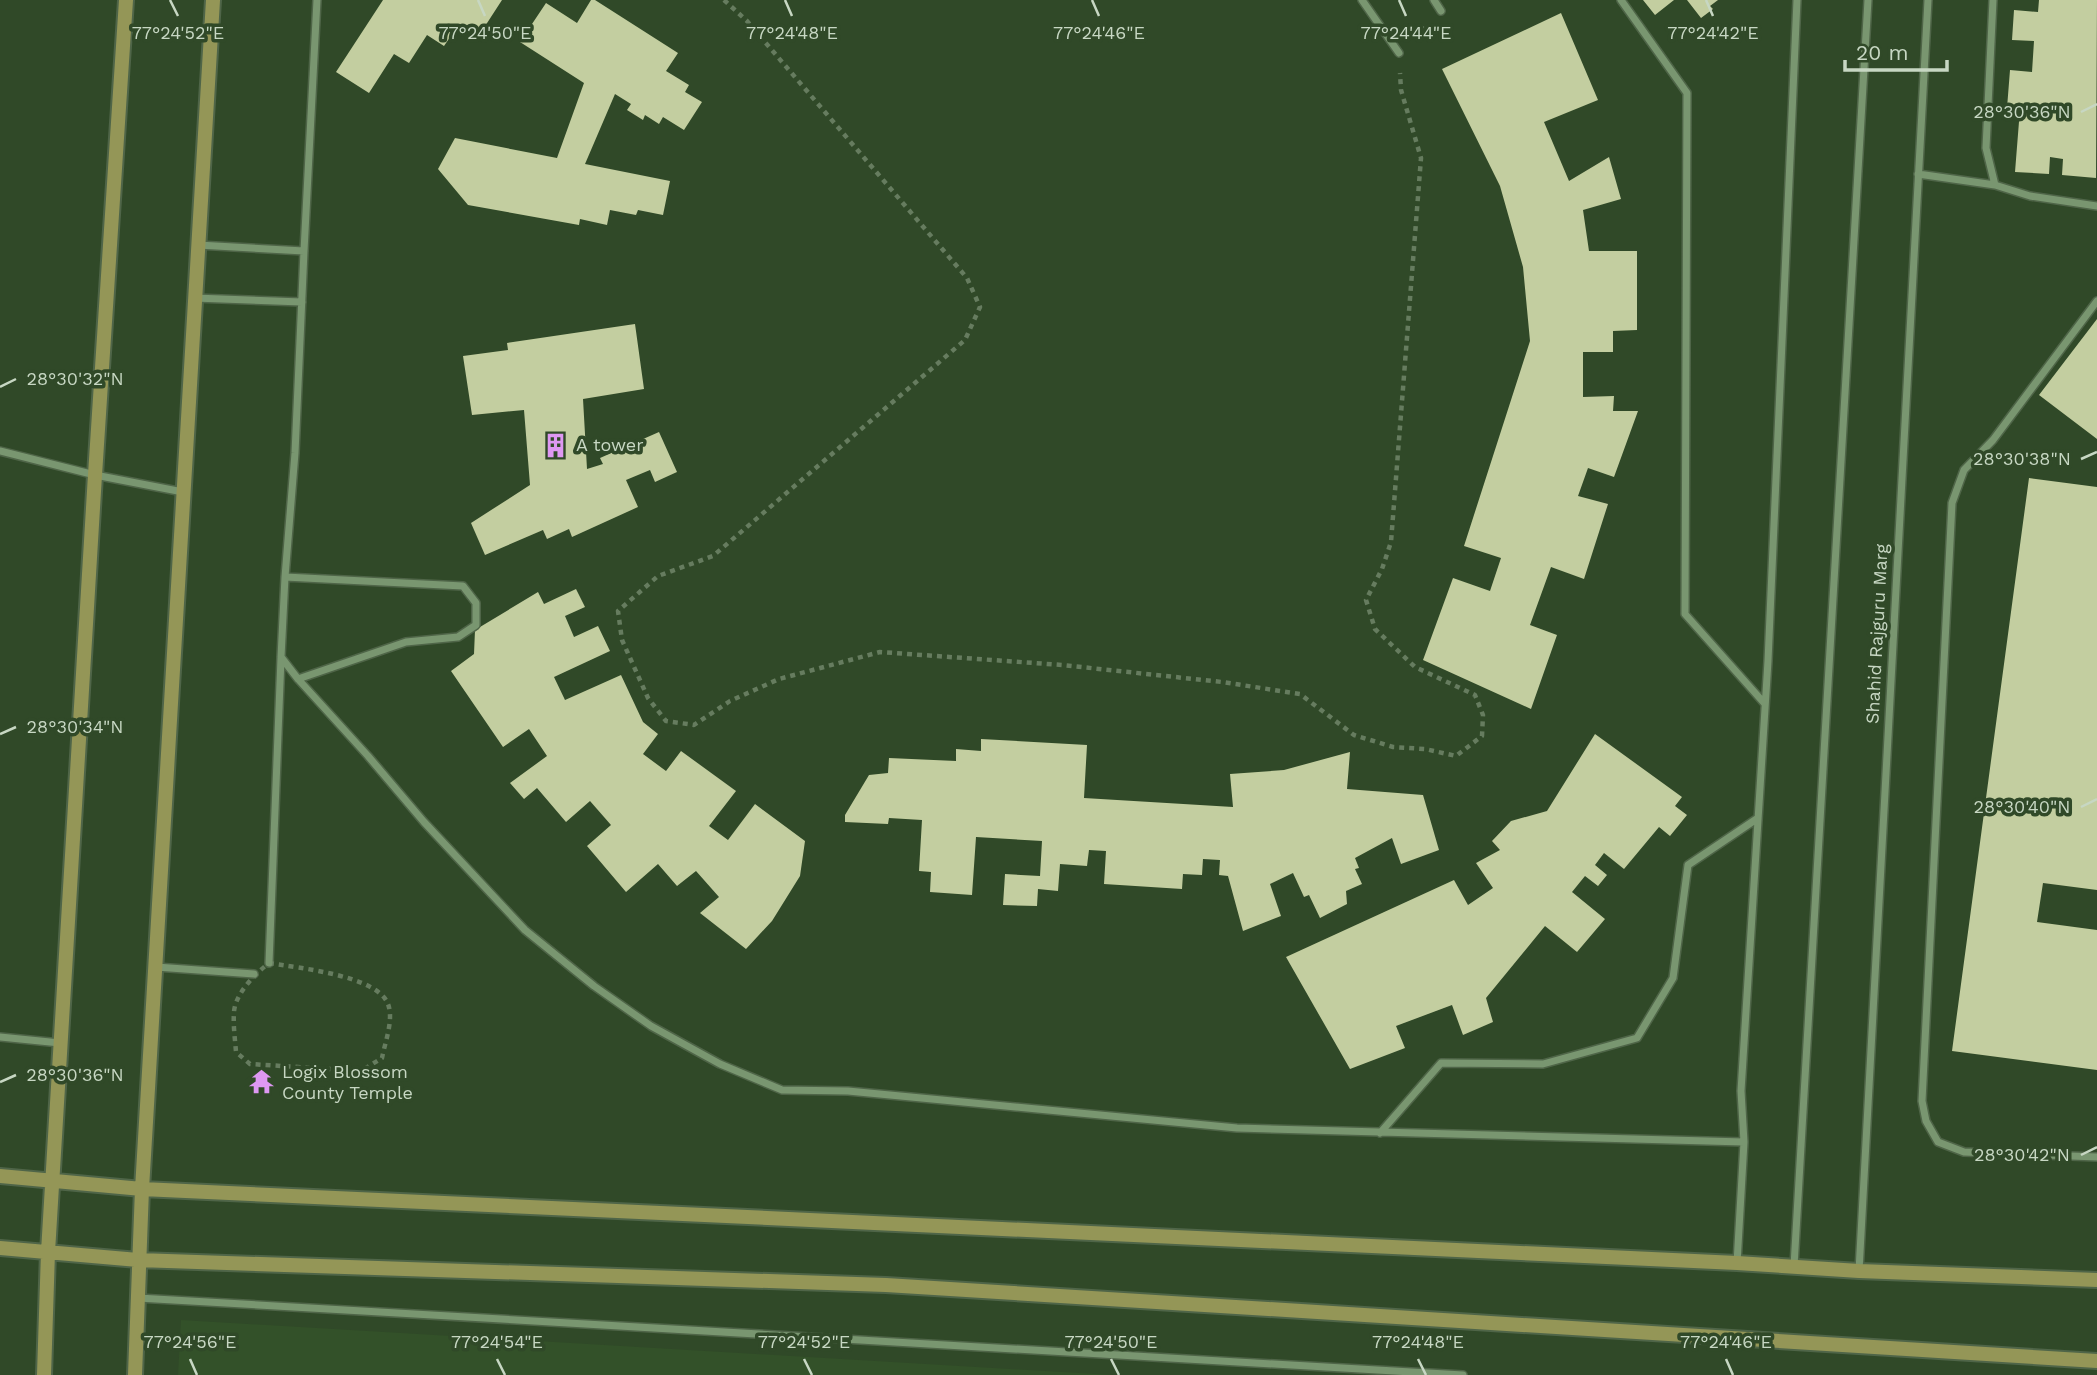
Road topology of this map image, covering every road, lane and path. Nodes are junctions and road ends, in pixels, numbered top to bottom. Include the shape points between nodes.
1 (126, 0) edge
2 (213, 0) edge
3 (317, 0) edge
4 (724, 0) edge
5 (1362, 0) edge
6 (1434, 0) edge
7 (1622, 0) edge
8 (1797, 0) edge
9 (1868, 0) edge
10 (1928, 0) edge
11 (1993, 0) edge
12 (1441, 10) joint
13 (1399, 53) junction
14 (1918, 174) junction
15 (1995, 185) junction
16 (2097, 206) edge
17 (197, 245) junction
18 (304, 251) junction
19 (194, 298) junction
20 (2097, 300) edge
21 (302, 302) junction
22 (0, 451) edge
23 (95, 475) junction
24 (183, 492) junction
25 (285, 577) junction
26 (281, 657) junction
27 (298, 678) junction
28 (1765, 705) junction
29 (1758, 818) junction
30 (269, 963) joint
31 (155, 967) junction
32 (254, 974) joint
33 (0, 1037) edge
34 (61, 1043) junction
35 (1380, 1133) junction
36 (1744, 1142) junction
37 (2097, 1157) edge
38 (0, 1176) edge
39 (53, 1180) junction
40 (142, 1189) junction
41 (0, 1248) edge
42 (48, 1252) junction
43 (138, 1260) junction
44 (1737, 1263) junction
45 (1794, 1266) junction
46 (1859, 1271) junction
47 (2097, 1280) edge
48 (137, 1298) junction
49 (2097, 1361) edge
50 (44, 1375) edge
51 (135, 1375) edge
52 (1463, 1375) edge

1 - 23 street
2 - 17 street
3 - 18 street
4 - 13 path via 967,278 981,307 965,340 713,556 658,576 618,611 622,640 648,698 666,721 694,725 730,701 779,679 880,652 1062,665 1300,694 1354,735 1393,747 1456,756 1482,736 1483,715 1475,695 1415,667 1375,629 1366,600 1391,542 1421,158 1401,90
5 - 13 street
6 - 12 street
7 - 28 street via 1687,93 1685,614
8 - 28 street
9 - 45 street
10 - 14 street, Shahid Rajguru Marg
11 - 15 street via 1986,148
12 - 13 path
14 - 15 street
14 - 46 street, Shahid Rajguru Marg
15 - 16 street via 2030,196
17 - 18 street
17 - 19 street
18 - 21 street
19 - 21 street
19 - 24 street
20 - 37 street via 1993,440 1964,470 1952,503 1922,1101 1926,1121 1938,1142 1964,1152
21 - 25 street
22 - 23 street
23 - 24 street
23 - 34 street
24 - 31 street
25 - 26 street
25 - 27 street via 463,586 476,603 476,625 458,637 406,642
26 - 27 street
26 - 30 street
27 - 35 street via 525,930 651,1026 720,1064 782,1090 848,1091 1237,1128
28 - 29 street
29 - 35 street via 1688,865 1672,978 1637,1038 1544,1064 1441,1063
29 - 36 street via 1741,1091
30 - 32 path via 350,977 378,992 388,1002 390,1015 383,1058 361,1072 250,1064 236,1052 233,1009
31 - 32 street
31 - 40 street
33 - 34 street
34 - 39 street
35 - 36 street
36 - 44 street
38 - 39 street
39 - 40 street
39 - 42 street
40 - 43 street
40 - 44 street
41 - 42 street
42 - 43 street
42 - 50 street
43 - 48 street
43 - 49 street via 886,1285
44 - 45 street
45 - 46 street
46 - 47 street
48 - 51 street
48 - 52 street

